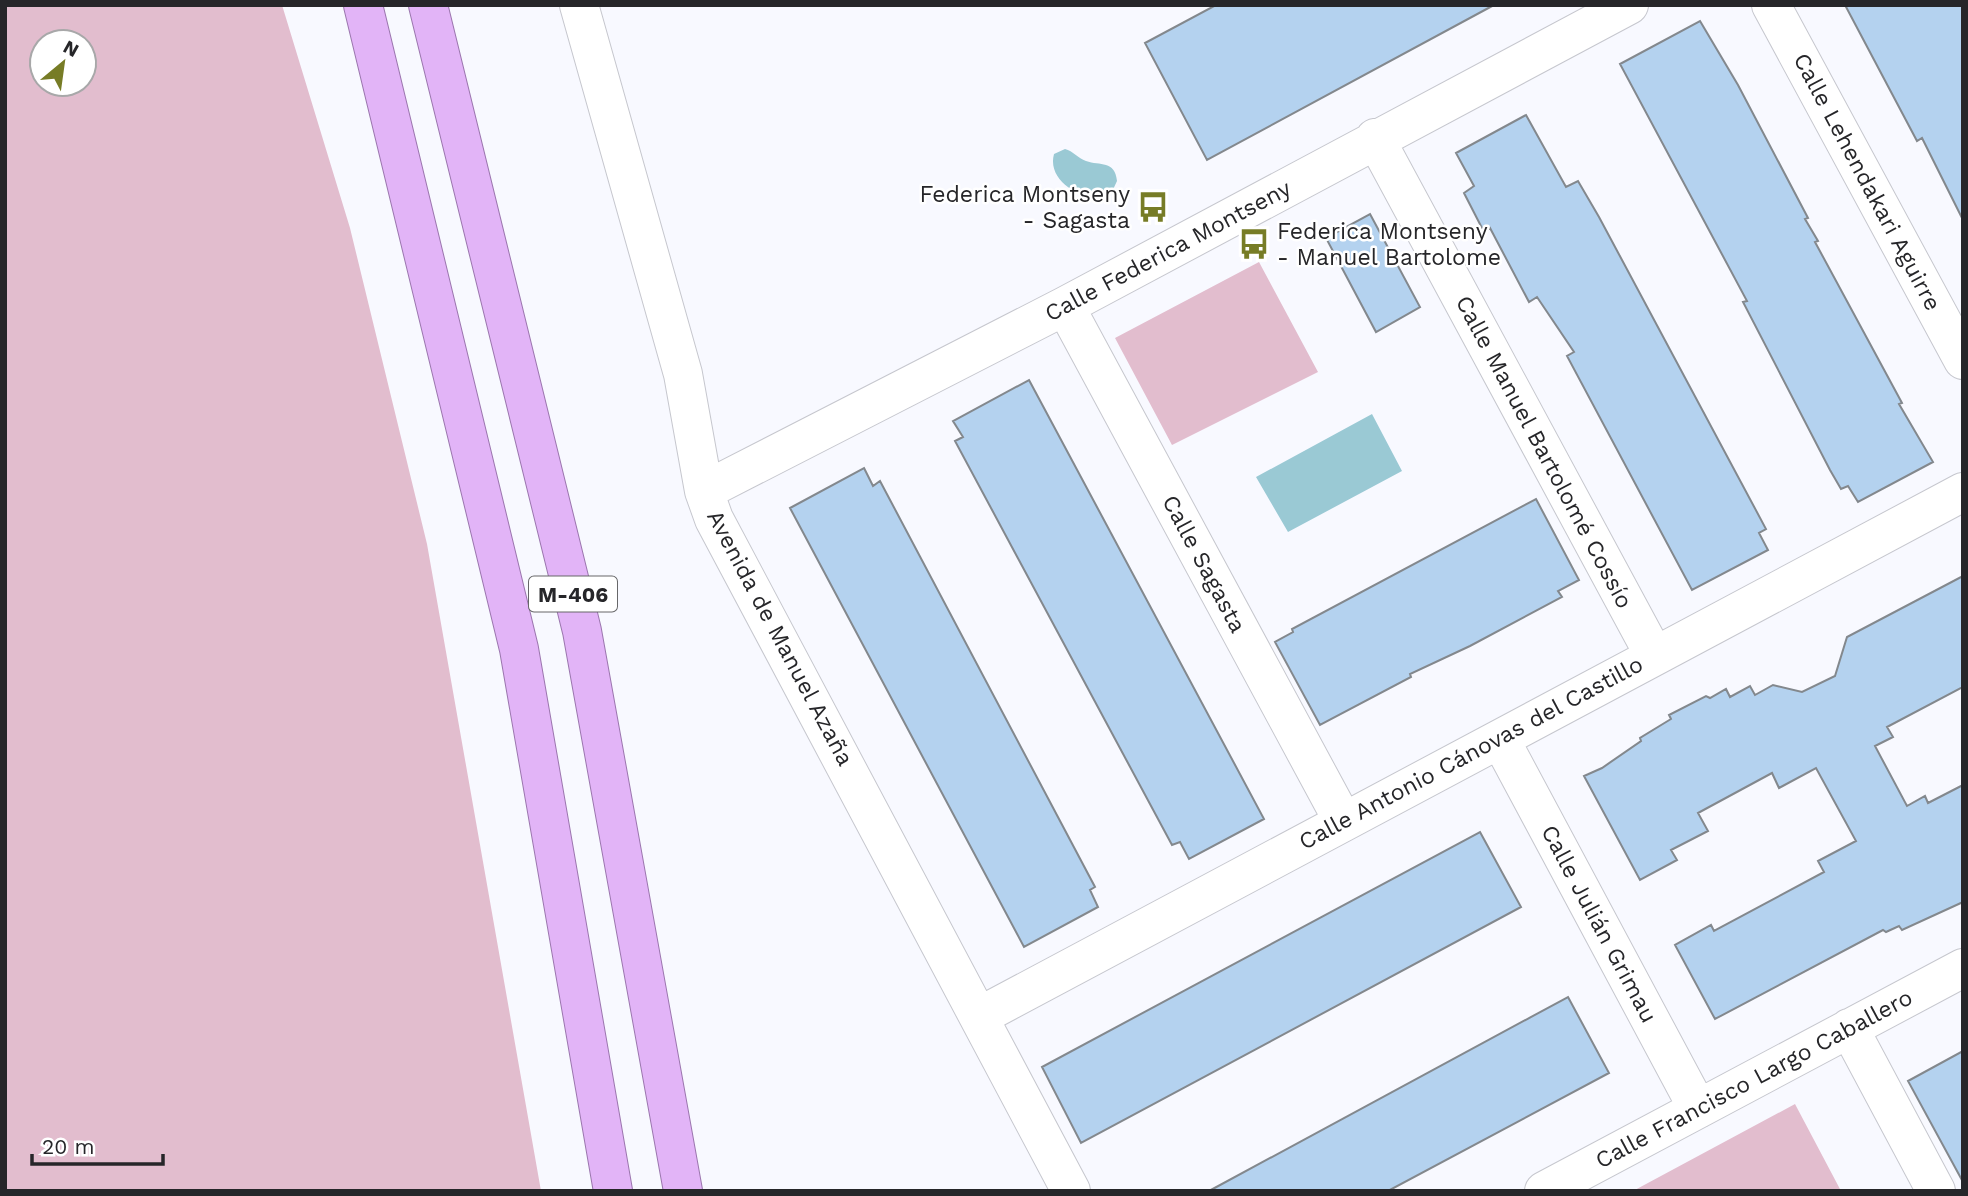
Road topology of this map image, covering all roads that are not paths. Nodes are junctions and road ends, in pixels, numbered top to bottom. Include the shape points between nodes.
1 (363, 5) edge
2 (428, 5) edge
3 (579, 5) edge
4 (1629, 5) edge
5 (1771, 5) edge
6 (1375, 138) junction
7 (1065, 306) junction
8 (1963, 360) edge
9 (705, 491) junction
10 (1963, 492) edge
11 (1654, 655) junction
12 (1500, 738) junction
13 (1343, 821) junction
14 (1963, 968) edge
15 (980, 1016) junction
16 (1849, 1028) junction
17 (1698, 1109) junction
18 (613, 1191) edge
19 (682, 1191) edge
20 (1071, 1191) edge
21 (1544, 1191) edge
22 (1936, 1191) edge

1 - 18 highway, M-406 via 519,649
2 - 19 highway, M-406 via 582,631
3 - 9 street, Avenida de Manuel Azaña via 683,374
4 - 6 street, Calle Federica Montseny
5 - 8 street, Calle Lehendakari Aguirre
6 - 7 street, Calle Federica Montseny
6 - 11 street, Calle Manuel Bartolomé Cossío
7 - 9 street, Calle Federica Montseny
7 - 13 street, Calle Sagasta
9 - 15 street, Avenida de Manuel Azaña via 715,519
10 - 11 street, Calle Antonio Cánovas del Castillo
11 - 12 street, Calle Antonio Cánovas del Castillo
12 - 13 street, Calle Antonio Cánovas del Castillo
12 - 17 street, Calle Julián Grimau
13 - 15 street, Calle Antonio Cánovas del Castillo
14 - 16 street, Calle Francisco Largo Caballero
15 - 20 street, Avenida de Manuel Azaña
16 - 17 street, Calle Francisco Largo Caballero
16 - 22 street
17 - 21 street, Calle Francisco Largo Caballero

